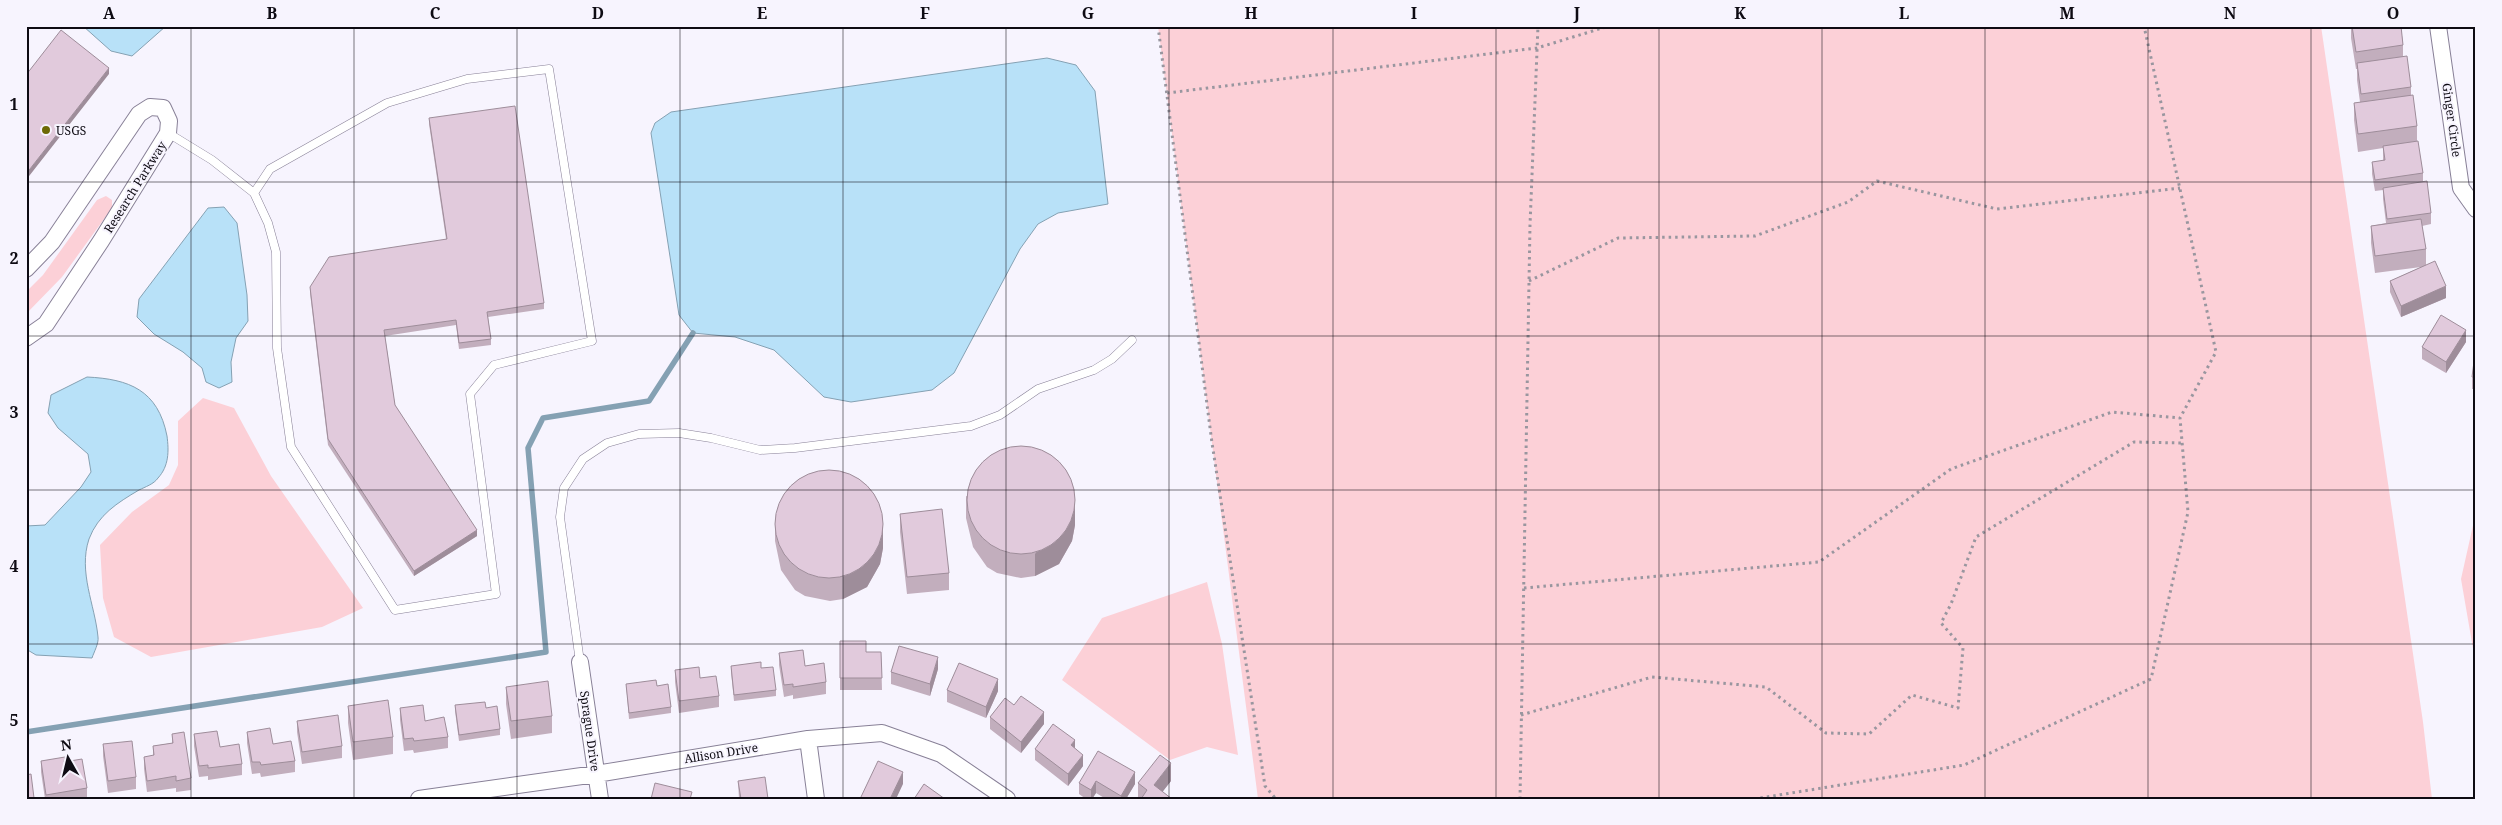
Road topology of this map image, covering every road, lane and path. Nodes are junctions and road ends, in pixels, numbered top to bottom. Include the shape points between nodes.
1 (1158, 26) edge
2 (1538, 26) edge
3 (1609, 26) edge
4 (2144, 26) edge
5 (2438, 26) edge
6 (1537, 48) junction
7 (1167, 93) junction
8 (168, 133) junction
9 (2180, 188) junction
10 (254, 194) junction
11 (2476, 208) edge
12 (26, 269) edge
13 (1529, 281) junction
14 (26, 338) edge
15 (1132, 340) dead end
16 (2180, 418) junction
17 (2182, 443) junction
18 (1524, 588) junction
19 (580, 662) joint
20 (1521, 714) junction
21 (808, 739) junction
22 (596, 774) junction
23 (419, 799) edge
24 (600, 799) edge
25 (816, 799) edge
26 (1007, 799) edge
27 (1276, 799) edge
28 (1520, 799) edge
29 (1754, 799) edge

1 - 7 path
2 - 6 path
3 - 6 path
4 - 9 path
5 - 11 street, Ginger Circle via 2461,188
6 - 7 path
6 - 13 path
7 - 27 path via 1212,443 1265,786
8 - 10 lane via 212,160
8 - 12 street, Research Parkway via 169,121 163,108 150,107 139,114 52,242
8 - 14 street, Research Parkway via 46,324
9 - 13 path via 1997,209 1877,181 1848,202 1755,236 1618,238
9 - 16 path via 2216,352
10 - 10 lane via 270,169 388,103 467,79 549,69 592,340 494,365 470,394 496,594 395,610 291,447 277,348 276,252 268,223
13 - 18 path
15 - 19 lane via 1112,359 1094,370 1038,389 1000,415 971,426 769,450 679,433 638,434 607,443 583,460 564,488 560,517
16 - 17 path
16 - 18 path via 2112,412 1951,469 1819,562
17 - 20 path via 2134,442 1976,537 1941,623 1963,648 1958,708 1912,695 1869,734 1826,733 1766,687 1652,677
17 - 29 path via 2188,512 2151,679 1964,765
18 - 20 path
19 - 22 street, Sprague Drive
20 - 28 path
21 - 22 street, Allison Drive
21 - 25 street
21 - 26 street, Allison Drive via 882,733 941,754
22 - 23 street, Allison Drive
22 - 24 street, Sprague Drive

